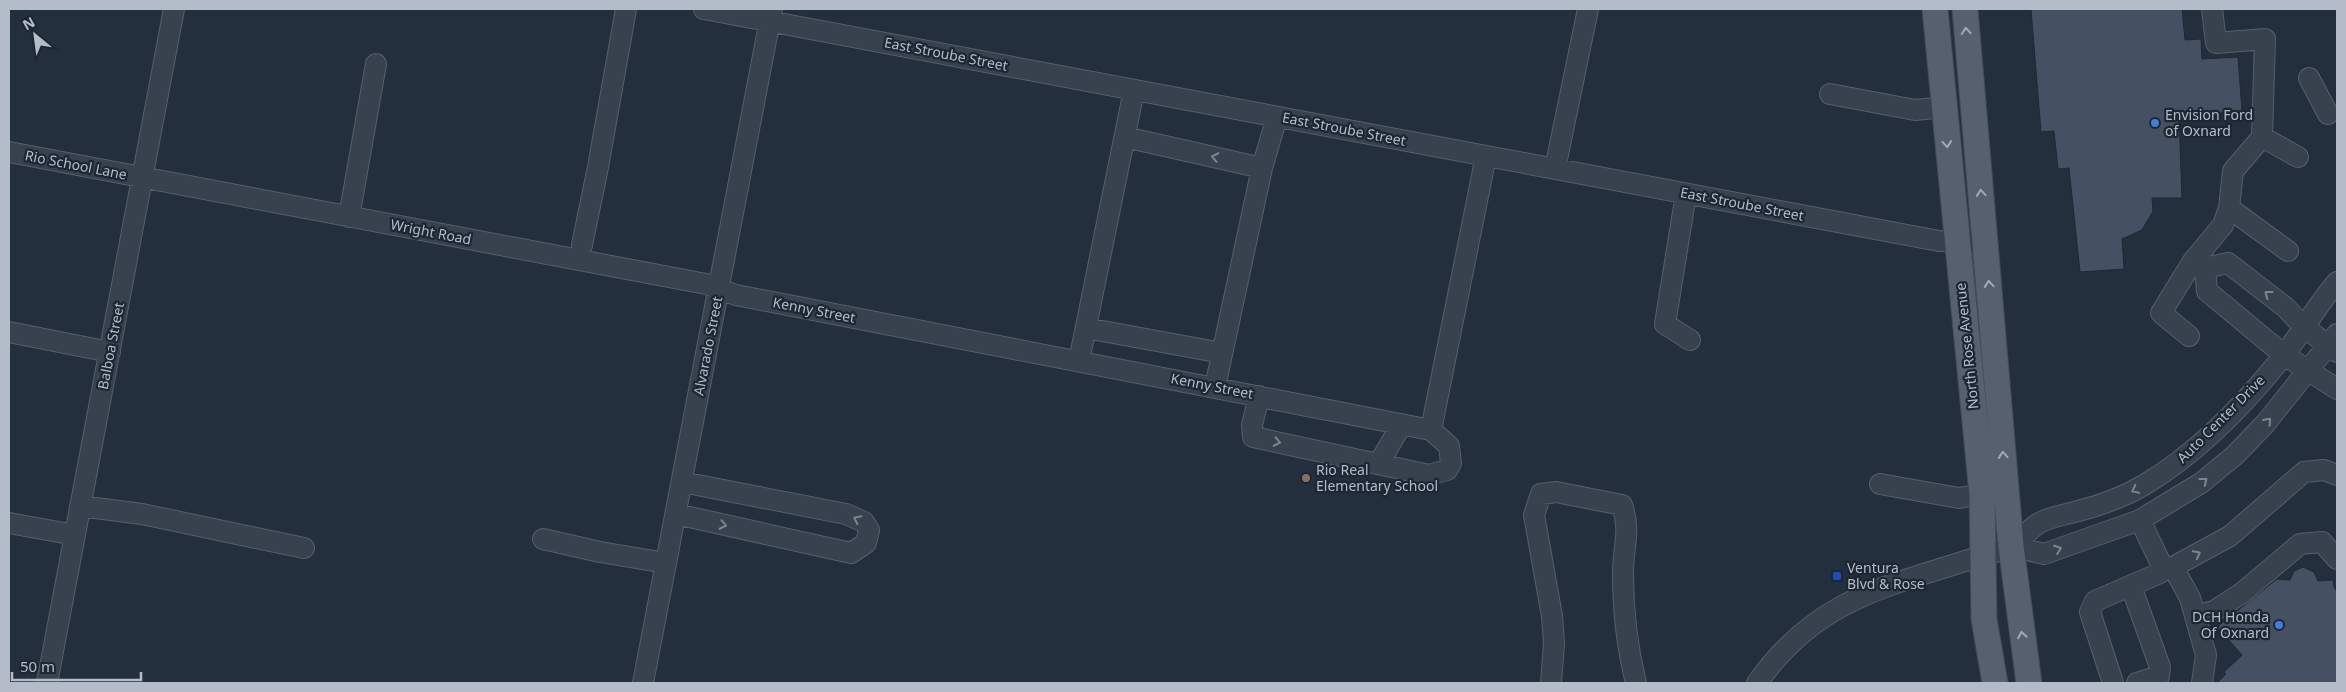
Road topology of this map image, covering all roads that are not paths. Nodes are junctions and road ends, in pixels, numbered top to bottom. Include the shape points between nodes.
1 (174, 9) edge
2 (626, 9) edge
3 (704, 9) edge
4 (1588, 9) edge
5 (1935, 9) edge
6 (1964, 9) edge
7 (2212, 9) edge
8 (770, 15) edge
9 (376, 64) dead end
10 (2309, 78) dead end
11 (1134, 90) junction
12 (1830, 94) dead end
13 (1944, 107) junction
14 (2328, 114) dead end
15 (1277, 117) junction
16 (2262, 137) junction
17 (1125, 138) junction
18 (9, 152) edge
19 (1486, 156) junction
20 (2298, 157) dead end
21 (1262, 168) junction
22 (1555, 169) junction
23 (142, 178) junction
24 (1686, 194) junction
25 (2229, 208) junction
26 (349, 217) junction
27 (1956, 241) junction
28 (1985, 241) junction
29 (582, 245) dead end
30 (2288, 251) dead end
31 (2199, 264) junction
32 (2337, 282) edge
33 (718, 290) junction
34 (2304, 327) junction
35 (1086, 328) junction
36 (9, 332) edge
37 (2189, 336) dead end
38 (1690, 340) dead end
39 (2334, 344) edge
40 (110, 352) junction
41 (1222, 354) junction
42 (2284, 355) junction
43 (1079, 361) junction
44 (2309, 370) junction
45 (1215, 387) junction
46 (2337, 389) edge
47 (1260, 396) junction
48 (1402, 424) junction
49 (1431, 430) junction
50 (1379, 464) junction
51 (2337, 475) edge
52 (682, 482) junction
53 (1880, 484) dead end
54 (1982, 494) junction
55 (80, 506) junction
56 (676, 514) junction
57 (2140, 520) junction
58 (9, 523) edge
59 (75, 535) junction
60 (543, 539) dead end
61 (2011, 546) junction
62 (304, 548) dead end
63 (1984, 555) junction
64 (2337, 559) edge
65 (666, 563) junction
66 (2168, 566) junction
67 (2131, 586) junction
68 (2195, 616) junction
69 (47, 683) edge
70 (643, 683) edge
71 (1551, 683) edge
72 (1636, 683) edge
73 (1757, 683) edge
74 (1995, 683) edge
75 (2029, 683) edge
76 (2113, 683) edge
77 (2137, 683) edge
78 (2202, 683) edge

1 - 23 street, Balboa Street
2 - 29 street
3 - 8 street, East Stroube Street
4 - 22 street
5 - 13 main road, North Rose Avenue
28 -> 6 main road, North Rose Avenue
7 - 16 street via 2216,43 2265,39
8 - 11 street, East Stroube Street
8 - 33 street, Alvarado Street
9 - 26 street
10 - 14 street
11 - 15 street, East Stroube Street
11 - 17 street
12 - 13 street via 1916,110
13 -> 27 main road, North Rose Avenue
15 - 19 street, East Stroube Street
15 - 21 street
16 - 20 street
16 - 25 street via 2233,171
21 -> 17 street
17 - 35 street
18 - 23 street, Rio School Lane
19 - 22 street, East Stroube Street
19 - 49 street
21 - 41 street
22 - 24 street, East Stroube Street
23 - 26 street, Wright Road
23 - 40 street, Balboa Street
24 - 27 street, East Stroube Street via 1939,241
24 - 38 street via 1665,324
25 - 30 street
25 - 31 street via 2223,225
26 - 33 street, Wright Road via 706,284
27 - 28 street, East Stroube Street
27 - 54 main road, North Rose Avenue
61 -> 28 main road, North Rose Avenue
34 -> 31 street via 2285,307 2228,263
31 - 37 street via 2161,313
31 - 42 street via 2207,291
32 - 34 street, Auto Center Drive
33 - 43 street, Kenny Street
33 - 52 street, Alvarado Street
34 - 39 street
34 - 42 street, Auto Center Drive
35 - 41 street
35 - 43 street
36 - 40 street
39 - 44 street
40 - 55 street, Balboa Street
41 - 45 street
42 - 44 street
42 -> 61 street, Auto Center Drive via 2212,432 2176,465 2109,503 2042,522
43 - 45 street, Kenny Street
44 - 46 street
57 -> 44 street via 2201,484 2234,456
45 - 47 street, Kenny Street
47 - 48 street, Kenny Street
47 -> 50 street via 1252,425 1253,437
48 - 49 street, Kenny Street
48 - 50 street
49 - 50 street via 1449,446 1451,463 1448,470 1429,475
66 -> 51 street via 2230,536 2304,472 2324,470
52 - 56 street, Alvarado Street
56 -> 52 street via 851,553 866,542 869,530 864,522 846,514
53 - 54 street via 1959,498
54 - 63 main road, North Rose Avenue
55 - 59 street, Balboa Street
55 - 62 street via 160,518
56 - 65 street, Alvarado Street
61 -> 57 street via 2044,554
57 - 66 street
58 - 59 street
59 - 69 street, Balboa Street
60 - 65 street
61 - 63 street
75 -> 61 main road, North Rose Avenue
63 - 73 street via 1882,587 1828,613 1797,636
63 - 74 main road, North Rose Avenue via 1984,619
64 - 68 street via 2322,542 2300,544 2242,593 2214,611
65 - 70 street, Alvarado Street
66 - 67 street
66 - 68 street via 2190,598
67 - 76 street via 2094,602 2090,612
67 - 77 street via 2160,666 2159,676
68 - 78 street via 2206,655
71 - 72 street via 1552,616 1534,515 1541,494 1556,492 1622,505 1628,522 1623,571 1624,620

